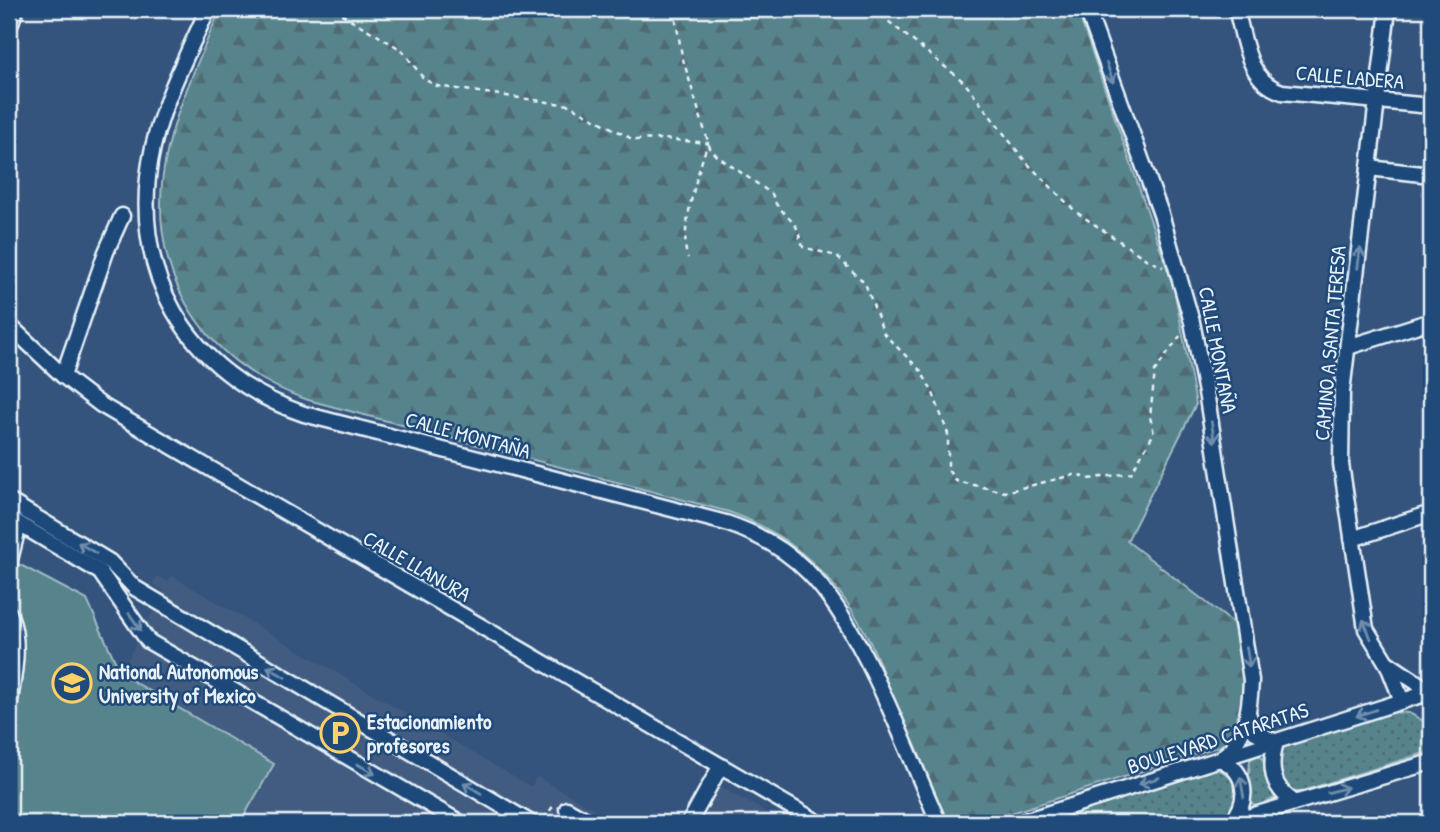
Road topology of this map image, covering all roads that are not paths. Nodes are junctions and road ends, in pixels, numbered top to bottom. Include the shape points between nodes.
1 (16, 9) edge
2 (208, 9) edge
3 (1087, 9) edge
4 (1236, 9) edge
5 (1388, 9) edge
6 (9, 28) edge
7 (1377, 100) junction
8 (1431, 106) edge
9 (1369, 168) junction
10 (1431, 175) edge
11 (122, 216) dead end
12 (1431, 321) edge
13 (9, 325) edge
14 (1348, 347) junction
15 (63, 376) junction
16 (9, 501) edge
17 (1431, 513) edge
18 (14, 521) edge
19 (49, 534) junction
20 (1352, 539) junction
21 (9, 564) edge
22 (135, 588) junction
23 (120, 600) junction
24 (9, 613) edge
25 (1386, 662) junction
26 (1431, 692) edge
27 (1402, 701) junction
28 (9, 708) edge
29 (1248, 713) junction
30 (1276, 742) junction
31 (1220, 759) junction
32 (1431, 762) edge
33 (720, 767) junction
34 (1294, 802) junction
35 (499, 805) junction
36 (567, 809) dead end
37 (1229, 822) edge
38 (461, 823) edge
39 (499, 823) edge
40 (531, 823) edge
41 (592, 823) edge
42 (689, 823) edge
43 (819, 823) edge
44 (939, 823) edge
45 (1018, 823) edge

1 - 6 street
2 - 44 street, CALLE MONTAÑA via 159,127 145,207 149,247 160,285 204,352 241,384 304,414 726,523 770,542 808,572 846,624
3 -> 29 street, CALLE MONTAÑA via 1161,214 1192,321 1250,663
4 - 7 street, CALLE LADERA via 1253,70 1268,88
5 - 7 street, CAMINO A SANTA TERESA
7 - 8 street, CALLE LADERA
7 - 9 street, CAMINO A SANTA TERESA
9 - 10 street
14 -> 9 street, CAMINO A SANTA TERESA
11 - 15 street
12 - 14 street
13 - 15 street, CALLE LLANURA
14 - 20 street, CAMINO A SANTA TERESA via 1340,439
15 - 33 street, CALLE LLANURA via 101,405
16 - 19 street
17 - 20 street
18 - 19 street
18 - 21 street
22 -> 19 street via 110,562
19 - 23 street via 100,572
25 -> 20 street, CAMINO A SANTA TERESA via 1371,641 1361,613
22 - 23 street
35 -> 22 street
23 -> 38 street via 148,641
24 - 28 street via 15,664
25 - 26 street, CAMINO A SANTA TERESA
25 - 27 street
26 - 27 street, BOULEVARD CATARATAS
27 -> 30 street, BOULEVARD CATARATAS
29 - 30 street via 1255,732
29 - 31 street, CALLE MONTAÑA via 1239,738
30 - 31 street, BOULEVARD CATARATAS
30 - 34 street via 1271,758 1273,776
37 -> 31 street via 1242,807 1243,782 1235,768
31 -> 45 street, BOULEVARD CATARATAS
34 -> 32 street
33 - 42 street
33 - 43 street, CALLE LLANURA
34 - 37 street
35 - 39 street
35 - 40 street
36 - 41 street

